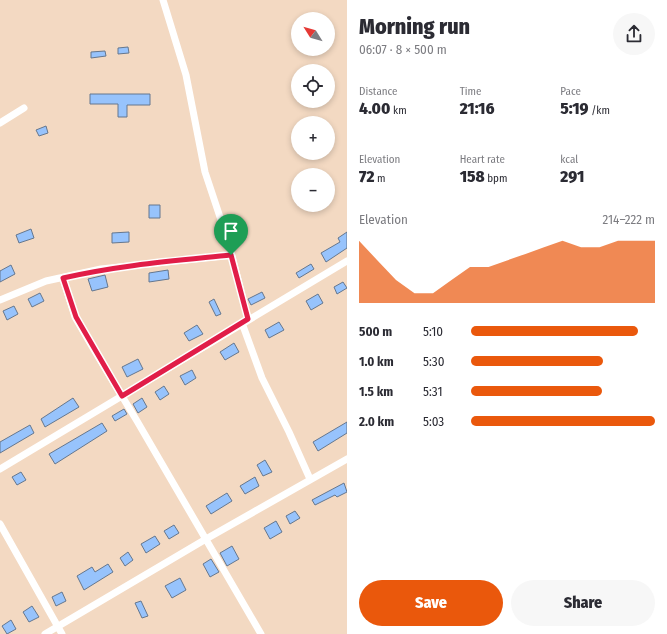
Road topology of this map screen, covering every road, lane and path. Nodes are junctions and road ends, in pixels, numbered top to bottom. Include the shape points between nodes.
1 (163, 0) edge
2 (24, 108) dead end
3 (0, 123) edge
4 (231, 255) junction
5 (347, 261) edge
6 (63, 278) junction
7 (0, 300) edge
8 (245, 321) junction
9 (122, 396) junction
10 (347, 459) edge
11 (0, 469) edge
12 (310, 479) junction
13 (0, 524) edge
14 (206, 538) junction
15 (58, 626) junction
16 (45, 634) edge
17 (62, 634) edge
18 (261, 634) edge

1 - 4 street via 186,75 205,172
2 - 3 street
4 - 6 street via 144,263
4 - 8 street
5 - 8 street
6 - 7 street via 46,281
6 - 9 street via 76,317
8 - 9 street
8 - 12 street via 262,378
9 - 11 street
9 - 14 street
10 - 12 street
12 - 14 street
13 - 15 street
14 - 15 street
14 - 18 street
15 - 16 street
15 - 17 street

